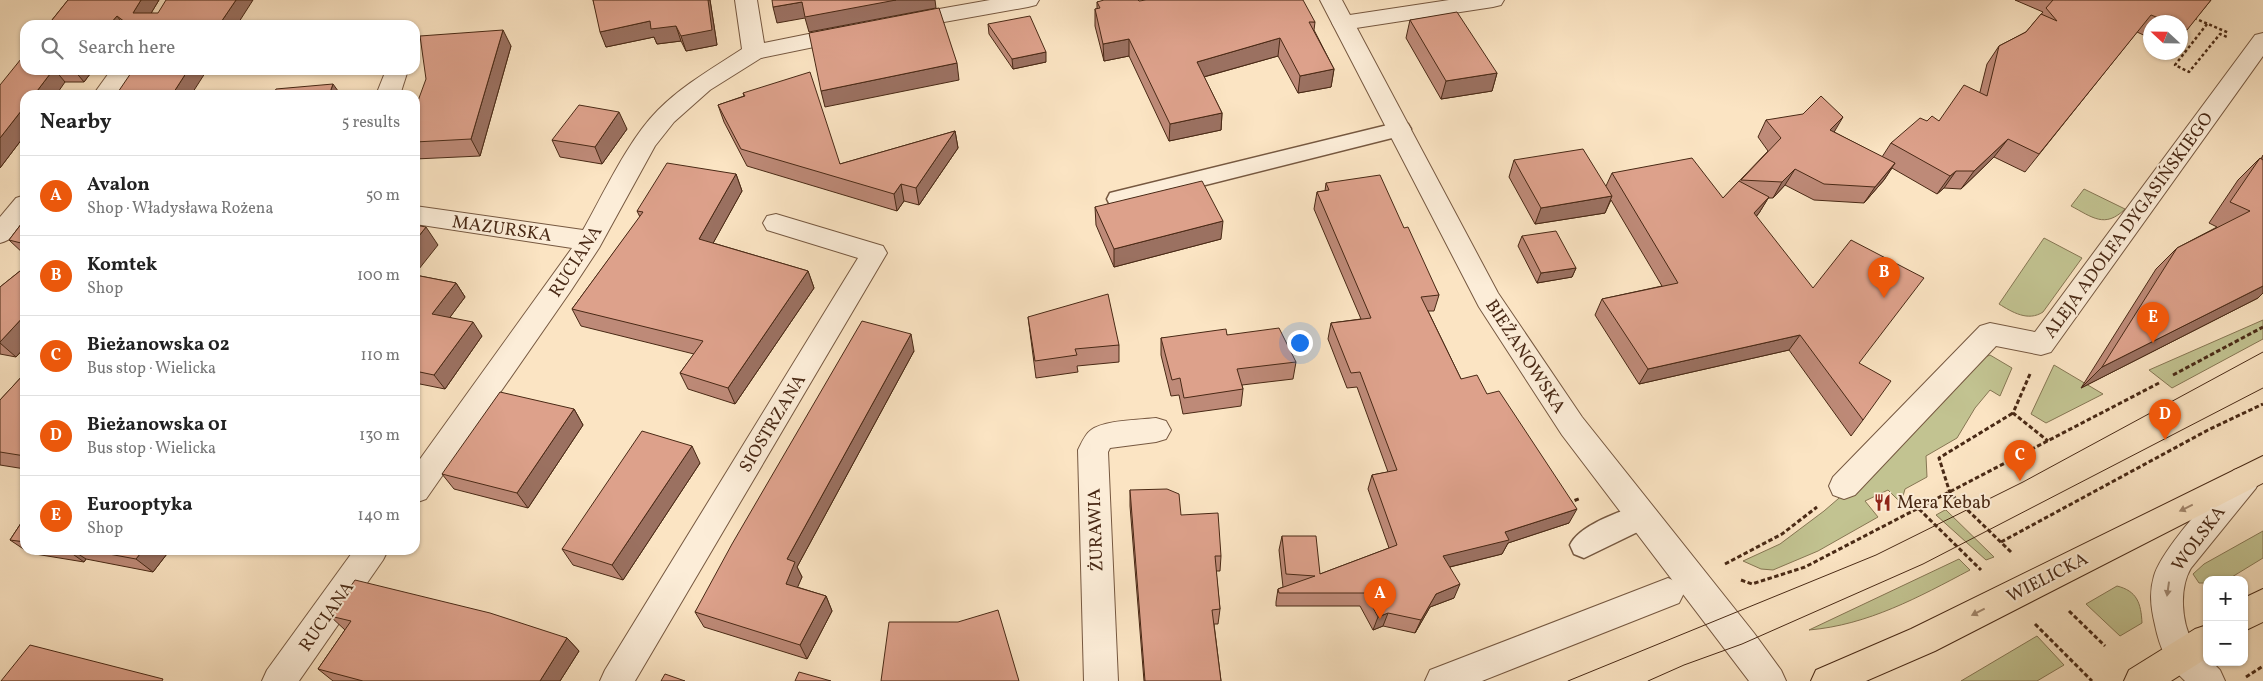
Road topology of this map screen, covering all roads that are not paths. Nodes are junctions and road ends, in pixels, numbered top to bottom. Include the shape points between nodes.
1 (746, 0) edge
2 (1028, 0) edge
3 (1492, 0) edge
4 (1337, 11) edge
5 (2263, 40) edge
6 (754, 52) junction
7 (119, 75) edge
8 (395, 75) edge
9 (109, 90) edge
10 (390, 90) edge
11 (1400, 129) junction
12 (1118, 199) edge
13 (20, 210) edge
14 (420, 216) edge
15 (776, 223) dead end
16 (0, 234) edge
17 (590, 241) junction
18 (1156, 430) dead end
19 (2254, 474) edge
20 (420, 483) edge
21 (1844, 486) road end
22 (1642, 516) junction
23 (1584, 546) dead end
24 (368, 555) edge
25 (1668, 594) dead end
26 (2263, 604) edge
27 (2248, 613) edge
28 (2195, 648) edge
29 (279, 681) edge
30 (616, 681) edge
31 (1101, 681) edge
32 (1442, 681) edge
33 (1769, 681) edge
34 (1828, 681) edge
35 (2141, 681) edge
36 (2208, 681) edge

1 - 6 street
2 - 6 street
3 - 4 street
4 - 11 street, BIEŻANOWSKA
5 - 21 street, ALEJA ADOLFA DYGASIŃSKIEGO via 2041,344 1990,334
6 - 17 street, RUCIANA via 702,85 666,116 646,141
7 - 9 street
8 - 10 street
11 - 12 lane
11 - 22 street, BIEŻANOWSKA via 1488,300 1572,426
13 - 16 street
14 - 17 street, MAZURSKA
15 - 30 street, SIOSTRZANA via 874,253
17 - 20 street, RUCIANA
18 - 31 street, ŻURAWIA via 1106,436 1093,450
19 -> 28 street, WOLSKA via 2200,532 2170,574 2166,602 2174,636
19 -> 34 main road, WIELICKA via 1922,640
22 - 23 lane
22 - 33 street, BIEŻANOWSKA
24 - 29 street, RUCIANA
25 - 32 street
26 - 27 main road
28 - 35 main road
28 - 36 street, WOLSKA

